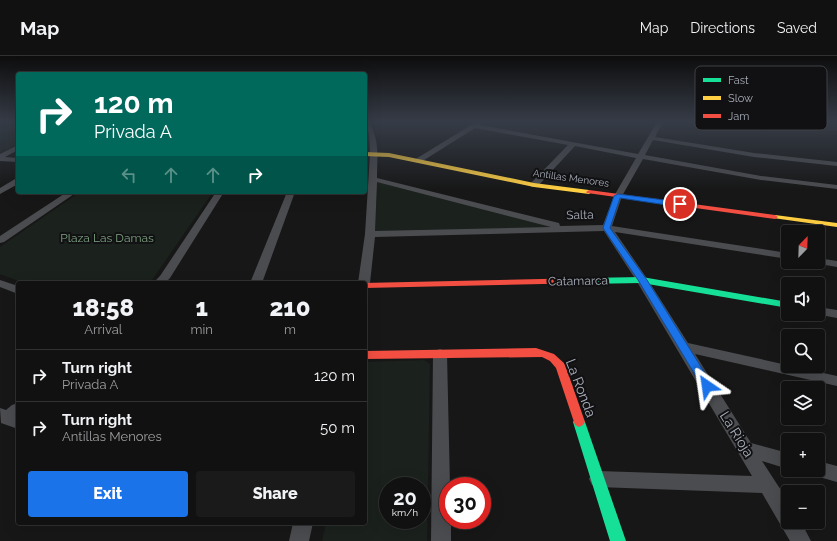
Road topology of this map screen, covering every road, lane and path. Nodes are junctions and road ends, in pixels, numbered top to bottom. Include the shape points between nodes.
1 (573, 144) edge
2 (443, 145) edge
3 (576, 145) edge
4 (646, 145) edge
5 (691, 145) edge
6 (16, 148) edge
7 (370, 154) edge
8 (639, 156) junction
9 (0, 158) edge
10 (16, 160) edge
11 (418, 160) junction
12 (837, 164) edge
13 (373, 178) junction
14 (16, 182) edge
15 (534, 185) junction
16 (837, 187) edge
17 (0, 191) edge
18 (70, 194) edge
19 (219, 194) edge
20 (290, 194) edge
21 (618, 196) junction
22 (837, 225) edge
23 (570, 228) junction
24 (607, 228) junction
25 (370, 234) junction
26 (0, 240) edge
27 (781, 255) edge
28 (825, 262) edge
29 (837, 264) edge
30 (642, 280) junction
31 (161, 281) edge
32 (257, 281) edge
33 (364, 281) edge
34 (0, 283) edge
35 (367, 284) edge
36 (16, 289) edge
37 (781, 304) edge
38 (825, 312) edge
39 (837, 314) edge
40 (684, 347) junction
41 (440, 354) junction
42 (367, 355) edge
43 (837, 381) edge
44 (746, 449) junction
45 (781, 458) edge
46 (825, 471) edge
47 (837, 474) edge
48 (598, 478) junction
49 (768, 485) junction
50 (781, 507) edge
51 (303, 525) edge
52 (794, 529) edge
53 (299, 541) edge
54 (441, 541) edge
55 (618, 541) edge
56 (801, 541) edge

1 - 15 street
2 - 11 street
3 - 8 street
4 - 8 street
5 - 12 street
6 - 9 street
7 - 11 street, Antillas Menores
7 - 13 street
8 - 16 street via 760,178
8 - 21 street
9 - 10 street
11 - 15 street, Antillas Menores
13 - 23 street
13 - 25 street
14 - 17 street
15 - 21 street, Antillas Menores
18 - 26 street
19 - 31 street
20 - 32 street
21 - 22 street, Antillas Menores
21 - 24 street
23 - 24 street, Salta
23 - 25 street, Salta
24 - 27 street, Salta
24 - 30 street, La Rioja
25 - 33 street
28 - 29 street
30 - 35 street, Catamarca
30 - 37 street, Catamarca
30 - 40 street, La Rioja
34 - 36 street
38 - 39 street
40 - 43 street
40 - 44 street, La Rioja
41 - 42 street, La Ronda
41 - 48 street, La Ronda via 536,352 552,355 561,367
41 - 54 street
44 - 45 street
44 - 49 street, La Rioja
46 - 47 street
48 - 49 street
48 - 55 street, La Ronda
49 - 50 street, La Rioja
51 - 53 street
52 - 56 street

